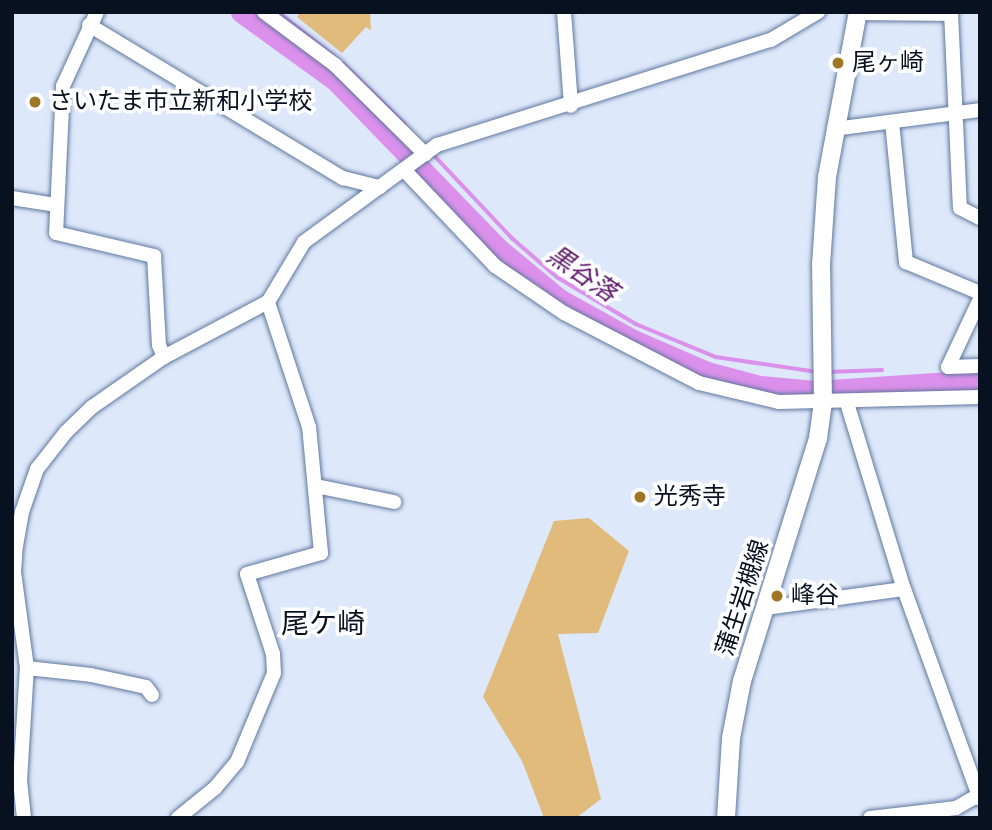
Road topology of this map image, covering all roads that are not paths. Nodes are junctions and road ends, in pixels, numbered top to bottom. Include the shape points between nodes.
1 (264, 12) edge
2 (564, 12) edge
3 (818, 12) edge
4 (858, 13) edge
5 (951, 13) edge
6 (93, 18) edge
7 (572, 106) junction
8 (980, 110) edge
9 (956, 114) junction
10 (892, 122) junction
11 (834, 129) junction
12 (422, 157) junction
13 (407, 170) junction
14 (380, 187) junction
15 (12, 198) edge
16 (56, 205) junction
17 (980, 218) edge
18 (980, 293) edge
19 (980, 299) edge
20 (268, 302) junction
21 (164, 357) junction
22 (980, 366) edge
23 (823, 394) junction
24 (980, 397) edge
25 (847, 403) junction
26 (316, 486) junction
27 (394, 502) dead end
28 (13, 572) edge
29 (904, 589) junction
30 (765, 608) junction
31 (27, 668) junction
32 (152, 695) dead end
33 (979, 796) edge
34 (24, 818) edge
35 (178, 818) edge
36 (726, 818) edge
37 (870, 818) edge

1 - 12 street via 335,65
2 - 7 street
3 - 7 street via 782,36
4 - 5 street
4 - 11 main road, 蒲生岩槻線
5 - 9 street
6 - 14 street via 343,178
6 - 16 street via 63,86
7 - 12 street via 437,145
8 - 9 street
9 - 10 street
9 - 17 street via 960,208
10 - 11 street
10 - 18 street via 906,262
11 - 23 main road, 蒲生岩槻線 via 822,253
12 - 13 street
13 - 14 street
13 - 23 street via 495,266 628,350 699,383 737,394 779,402
14 - 20 street via 304,242
15 - 16 street
16 - 21 street via 56,233 155,256 159,345
19 - 22 street via 948,367
20 - 21 street
20 - 26 street via 309,427
21 - 28 street via 92,407 51,447 22,512
23 - 25 street
23 - 30 main road, 蒲生岩槻線 via 812,466
24 - 25 street
25 - 29 street
26 - 27 street
26 - 35 street via 321,553 247,574 274,664 252,730 237,762
28 - 31 street
29 - 30 street
29 - 33 street
30 - 36 main road, 蒲生岩槻線 via 735,710
31 - 32 street via 91,675 146,687
31 - 34 street via 20,781
33 - 37 street via 956,808

